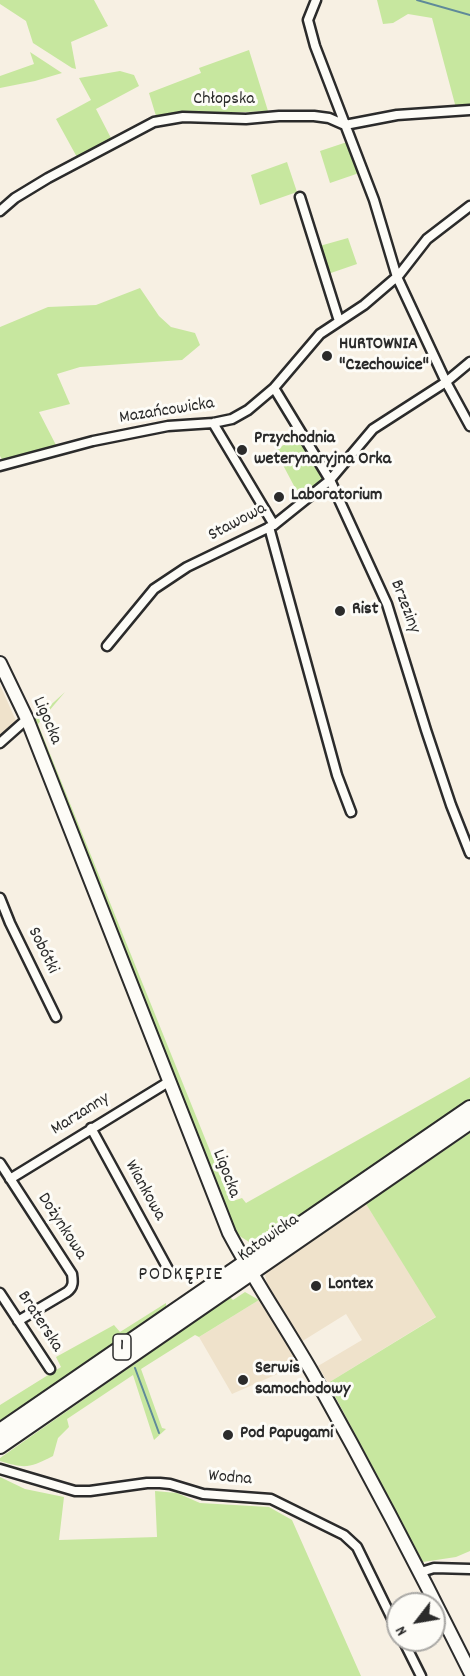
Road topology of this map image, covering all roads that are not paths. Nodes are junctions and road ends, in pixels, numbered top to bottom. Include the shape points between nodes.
1 (316, 0) edge
2 (469, 110) edge
3 (345, 125) junction
4 (300, 197) dead end
5 (470, 206) edge
6 (0, 211) edge
7 (397, 277) junction
8 (339, 321) junction
9 (470, 362) edge
10 (446, 382) junction
11 (274, 388) junction
12 (213, 423) junction
13 (470, 426) edge
14 (1, 464) edge
15 (330, 480) junction
16 (271, 526) junction
17 (107, 646) dead end
18 (0, 663) edge
19 (27, 719) junction
20 (0, 743) edge
21 (351, 812) dead end
22 (470, 853) edge
23 (0, 898) edge
24 (56, 1017) dead end
25 (170, 1081) junction
26 (470, 1108) edge
27 (470, 1122) edge
28 (91, 1128) junction
29 (0, 1164) edge
30 (10, 1179) junction
31 (248, 1268) junction
32 (168, 1269) dead end
33 (0, 1293) edge
34 (18, 1321) junction
35 (50, 1369) dead end
36 (0, 1431) edge
37 (0, 1446) edge
38 (0, 1469) edge
39 (470, 1569) edge
40 (421, 1572) junction
41 (386, 1606) edge
42 (409, 1652) edge
43 (470, 1672) edge
44 (421, 1676) edge

1 - 3 street via 308,20
2 - 3 street, Chłopska via 397,115
3 - 6 street, Chłopska via 314,116 183,117 154,122 48,178
3 - 7 street via 374,200
4 - 8 street
5 - 7 street, Mazańcowicka via 427,239
7 - 8 street, Mazańcowicka
7 - 10 street
8 - 11 street, Mazańcowicka via 309,345
9 - 10 street, Stawowa
10 - 13 street
10 - 15 street, Stawowa via 373,429
11 - 12 street, Mazańcowicka via 248,410
11 - 15 street, Brzeziny
12 - 14 street, Mazańcowicka via 168,426
12 - 16 street
15 - 16 street, Stawowa
15 - 22 street, Brzeziny via 387,604 429,741
16 - 17 street, Stawowa via 187,567 154,588
16 - 21 street via 337,775
18 - 19 street, Ligocka
19 - 20 street
19 - 25 street, Ligocka
23 - 24 street, Sobótki
25 - 28 street, Marzanny
25 - 31 street, Ligocka via 225,1224
26 - 31 main road, Katowicka / 1
27 - 31 main road, Katowicka / 1
28 - 30 street, Marzanny
28 - 32 street, Wiankowa
29 - 30 street, Dożynkowa
30 - 34 street, Dożynkowa via 73,1281 67,1292
31 - 36 main road, Katowicka / 1
31 - 37 main road, Katowicka / 1
31 - 40 street, Ligocka via 313,1374
33 - 34 street, Braterska
34 - 35 street, Braterska
38 - 41 street, Wodna via 75,1491 153,1483 202,1494 271,1499 344,1535 357,1547
39 - 40 street via 435,1568
40 - 43 street, Ligocka
42 - 44 street

